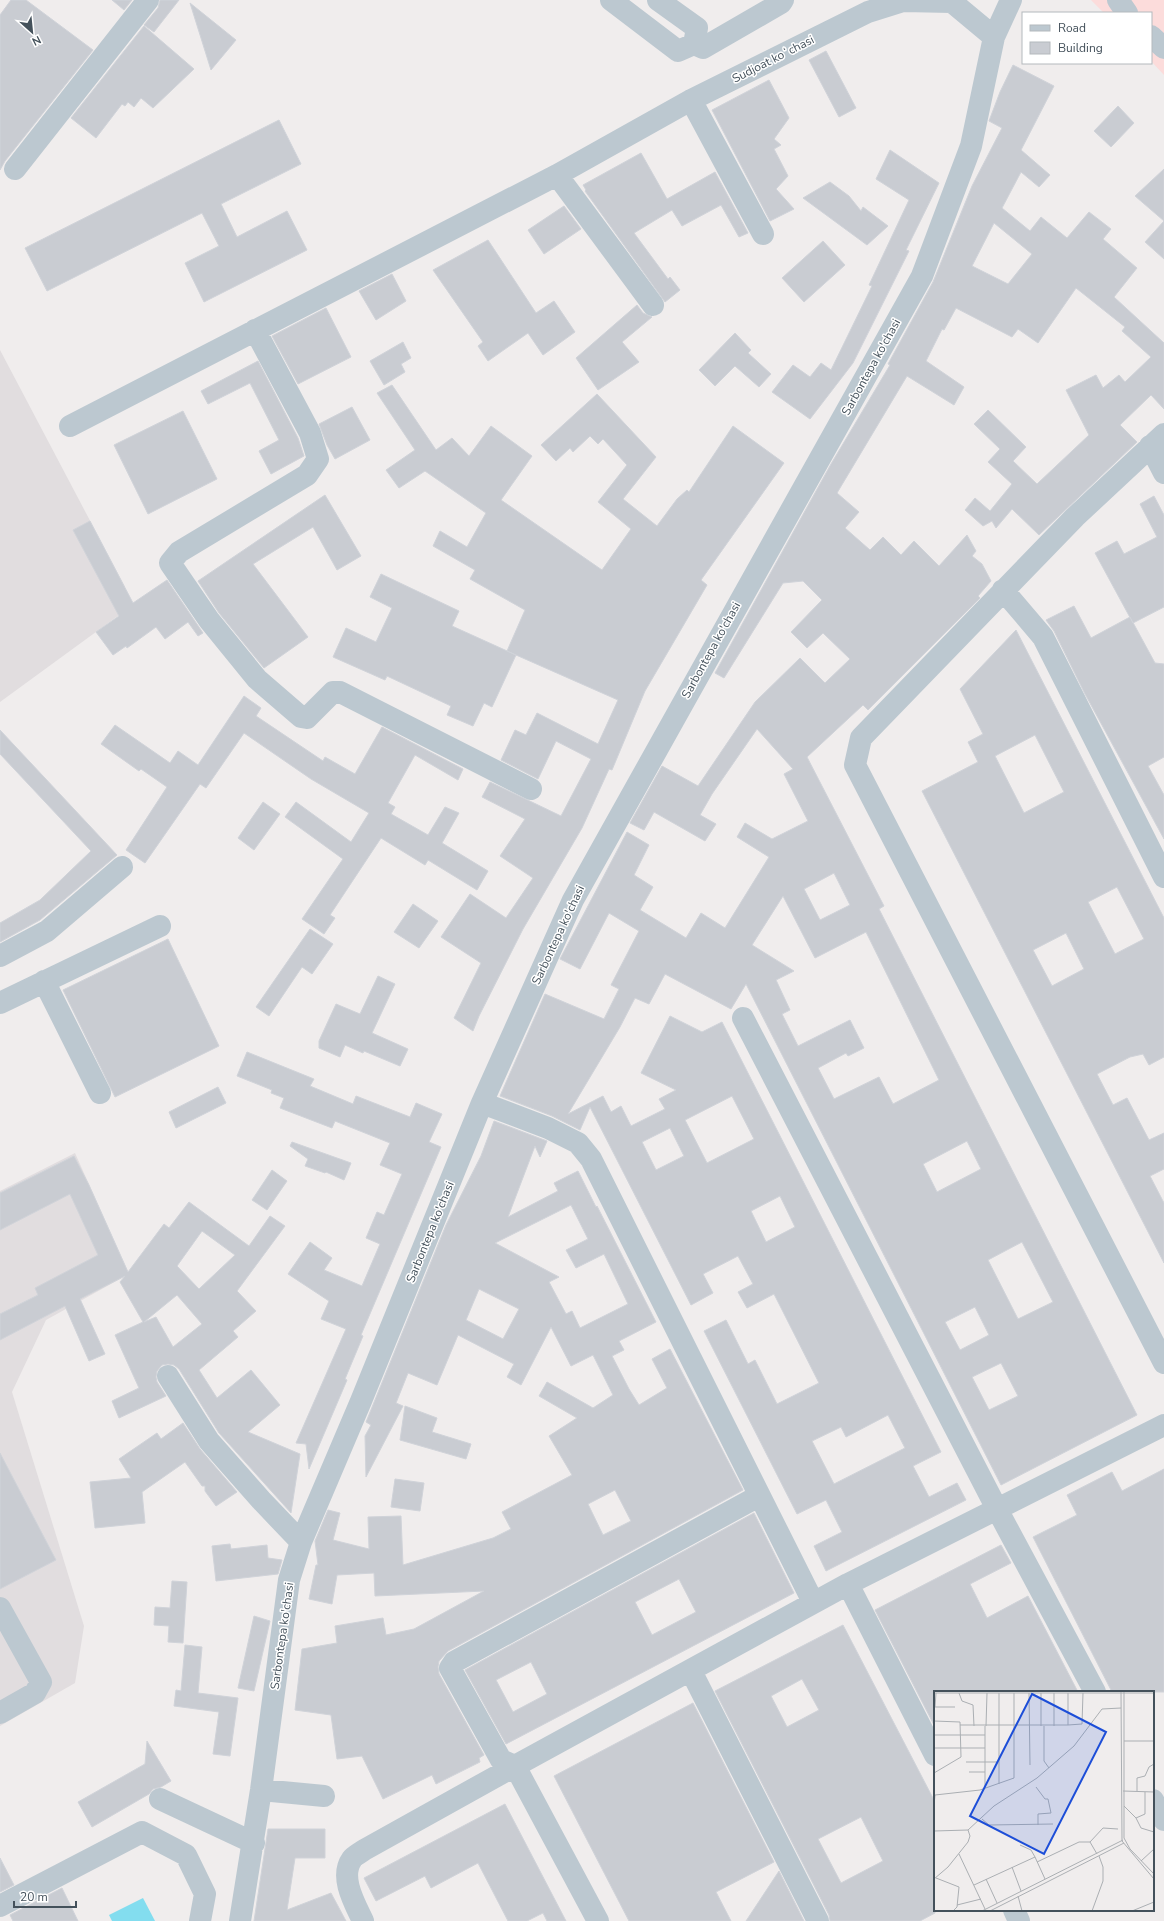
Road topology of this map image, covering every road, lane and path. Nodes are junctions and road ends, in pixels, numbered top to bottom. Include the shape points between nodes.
1 (148, 0) edge
2 (611, 0) edge
3 (658, 0) edge
4 (783, 0) edge
5 (1011, 0) edge
6 (1118, 0) edge
7 (1126, 12) edge
8 (994, 37) junction
9 (694, 44) junction
10 (691, 100) junction
11 (16, 169) dead end
12 (557, 175) junction
13 (763, 234) dead end
14 (653, 305) dead end
15 (255, 330) junction
16 (70, 426) dead end
17 (1157, 440) edge
18 (1164, 472) edge
19 (1003, 590) junction
20 (531, 789) dead end
21 (122, 867) dead end
22 (1162, 867) edge
23 (160, 926) dead end
24 (0, 956) edge
25 (44, 981) junction
26 (0, 1003) edge
27 (743, 1018) dead end
28 (100, 1093) dead end
29 (482, 1103) junction
30 (1164, 1363) edge
31 (168, 1376) dead end
32 (1164, 1425) edge
33 (759, 1496) junction
34 (997, 1509) junction
35 (301, 1542) junction
36 (848, 1584) junction
37 (813, 1602) junction
38 (0, 1608) edge
39 (691, 1672) junction
40 (1094, 1691) edge
41 (0, 1713) edge
42 (934, 1753) edge
43 (515, 1766) junction
44 (262, 1790) junction
45 (324, 1796) dead end
46 (160, 1799) dead end
47 (1154, 1802) edge
48 (1164, 1820) edge
49 (254, 1843) junction
50 (0, 1906) edge
51 (1014, 1911) edge
52 (200, 1921) edge
53 (240, 1921) edge
54 (363, 1921) edge
55 (598, 1921) edge
56 (818, 1921) edge
57 (1019, 1921) edge

1 - 11 street
2 - 9 street via 678,51
3 - 9 street via 697,28
4 - 9 street via 703,48
5 - 8 street, Sarbontepa ko'chasi
6 - 7 street
8 - 10 street, Sudjoat koʻchasi via 952,2 903,1 868,12
8 - 29 street, Sarbontepa ko'chasi via 971,146 922,276 573,900
10 - 12 street, Sudjoat koʻchasi
10 - 13 street
12 - 14 street
12 - 15 street, Sudjoat koʻchasi
15 - 16 street, Sudjoat koʻchasi
15 - 20 street via 310,433 318,459 307,475 179,552 170,563 209,620 257,679 302,717 307,718 333,692 340,692
17 - 18 street
17 - 19 street via 1075,517
19 - 22 street via 1043,637
19 - 30 street via 861,738 855,765
21 - 24 street via 47,931
23 - 25 street
25 - 26 street
25 - 28 street
27 - 34 street
29 - 33 street via 548,1128 578,1143 591,1158
29 - 35 street, Sarbontepa ko'chasi
31 - 35 street via 209,1442
32 - 34 street
33 - 37 street
33 - 43 street via 454,1662 450,1668 501,1760
34 - 36 street
34 - 40 street
35 - 44 street, Sarbontepa ko'chasi via 288,1580
36 - 37 street
36 - 42 street
37 - 39 street
38 - 41 street via 41,1682 35,1693
39 - 43 street
39 - 56 street
43 - 54 street via 352,1859 346,1876
43 - 55 street
44 - 45 street
44 - 49 street, Sarbontepa ko'chasi
46 - 49 street
47 - 48 street
49 - 53 street, Sarbontepa ko'chasi
50 - 52 street via 142,1832 186,1855 205,1894
51 - 57 street

